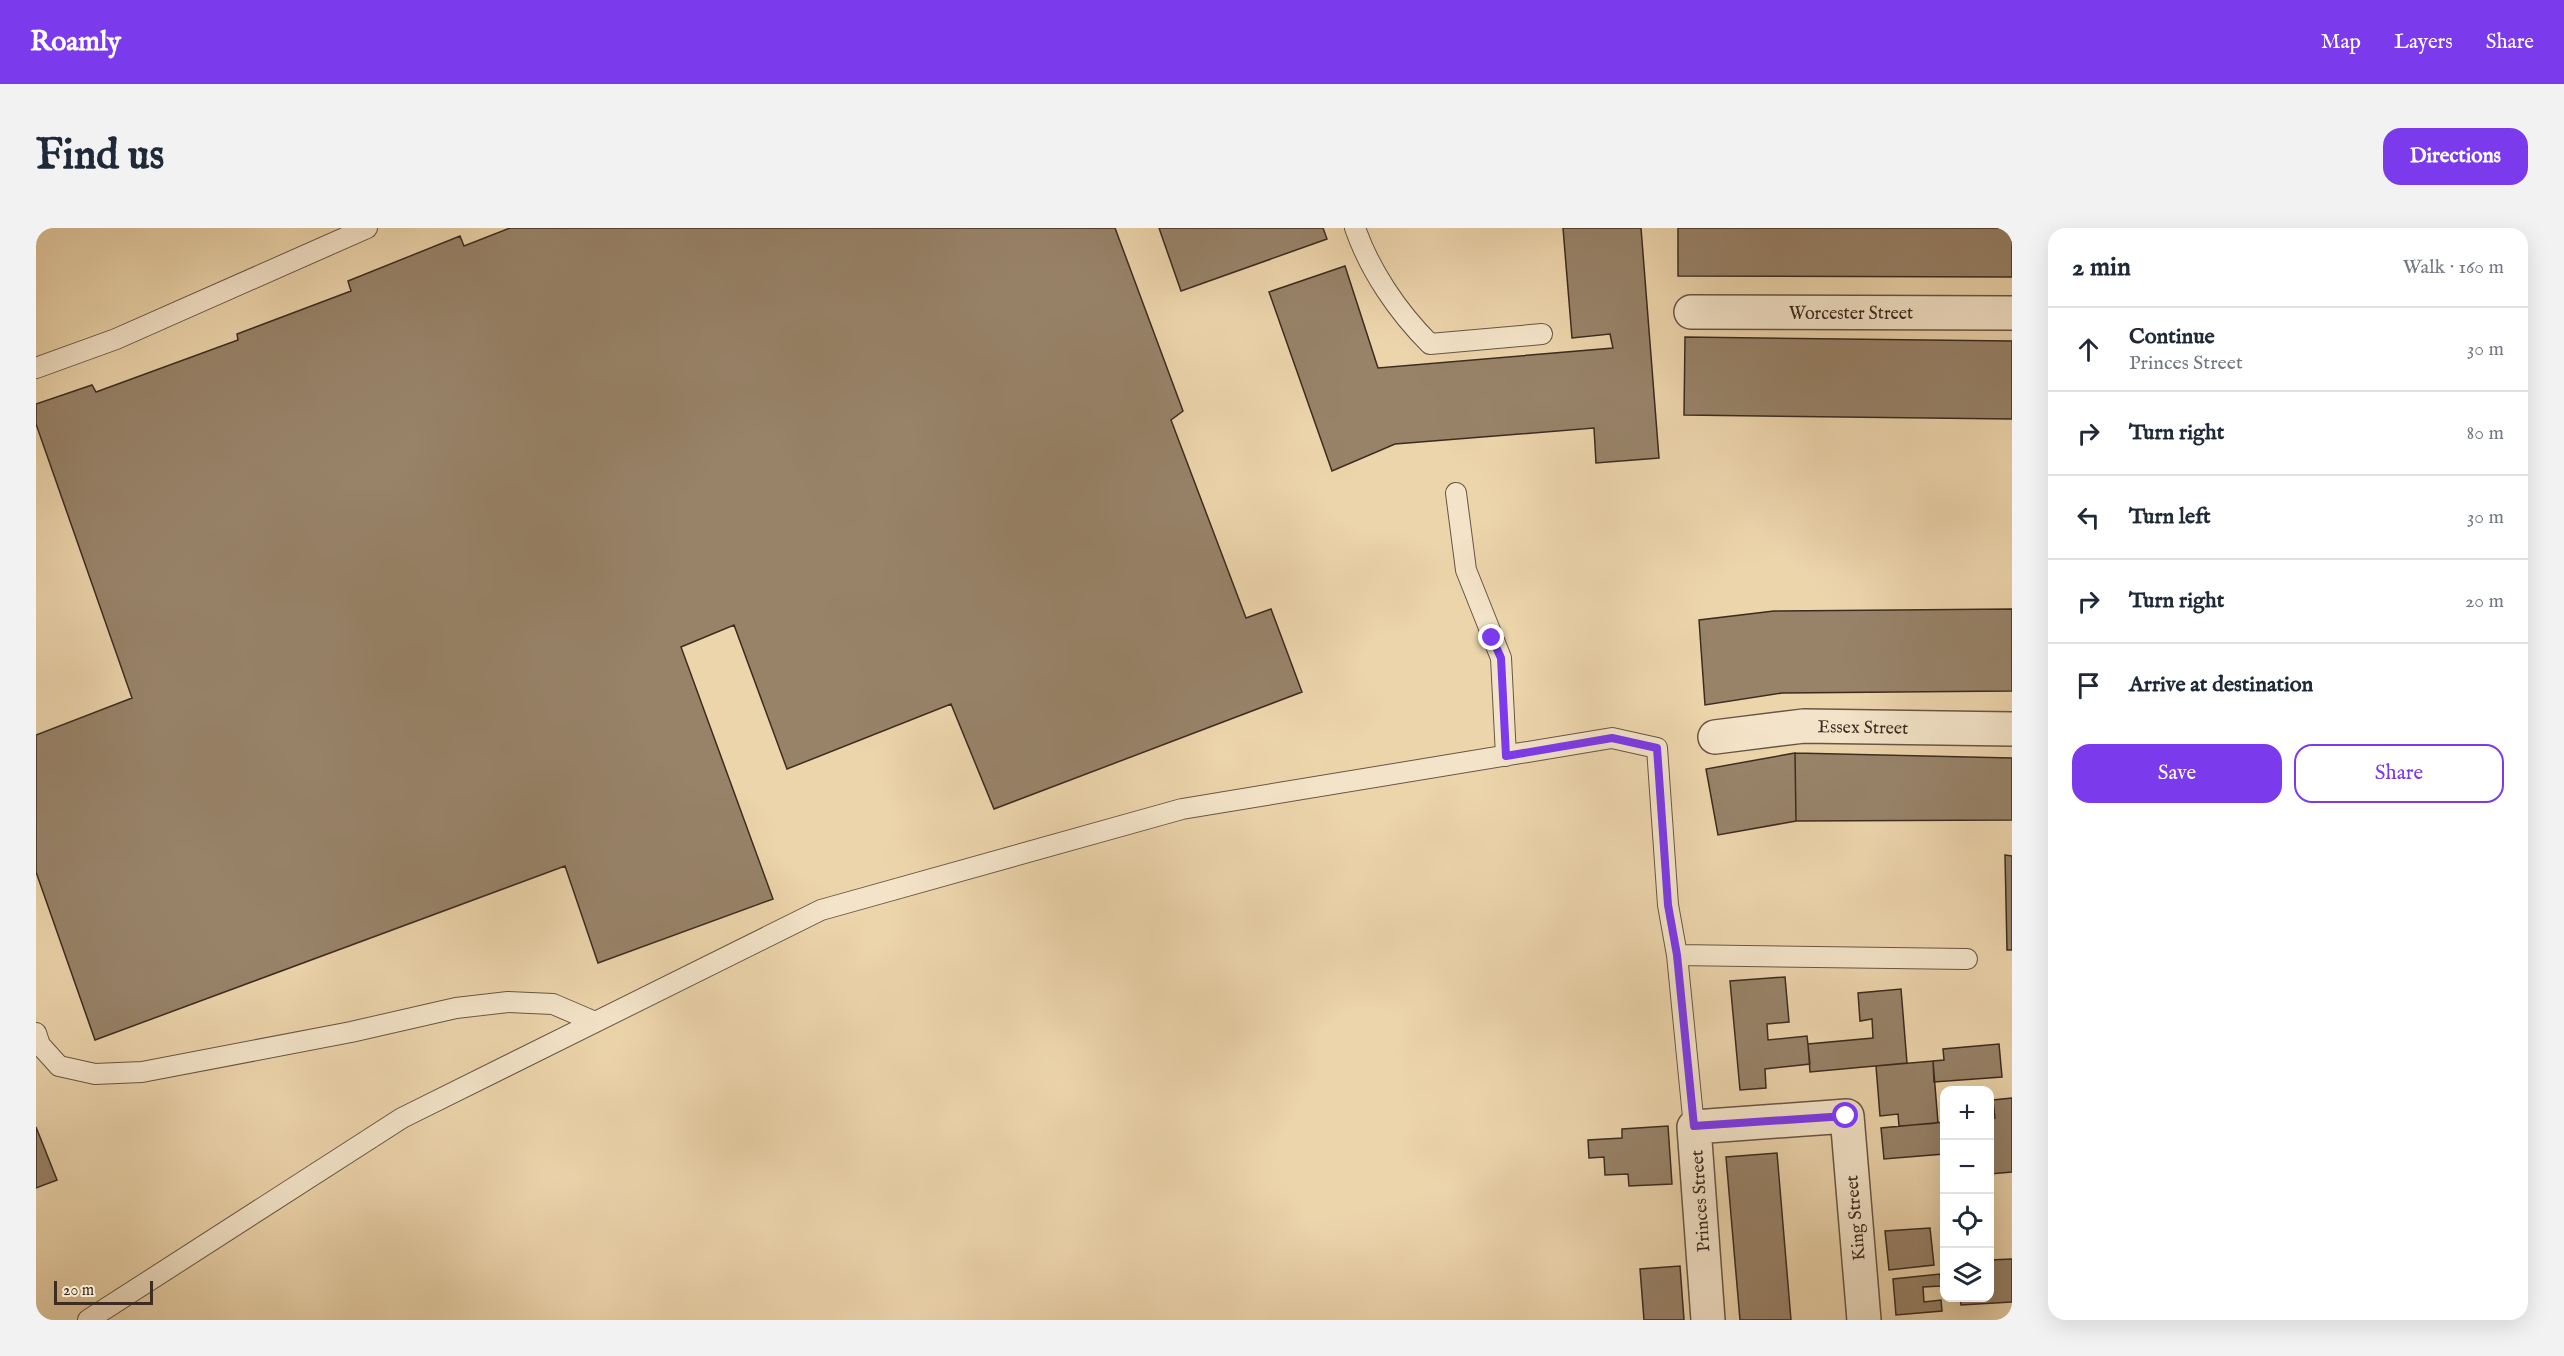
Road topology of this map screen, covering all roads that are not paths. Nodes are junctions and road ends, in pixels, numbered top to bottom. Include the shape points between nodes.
1 (367, 228) edge
2 (1355, 228) edge
3 (1691, 312) dead end
4 (2012, 313) edge
5 (1542, 334) dead end
6 (36, 368) edge
7 (1455, 493) dead end
8 (2012, 729) edge
9 (1715, 737) dead end
10 (1506, 756) junction
11 (1677, 955) junction
12 (1967, 958) dead end
13 (595, 1022) junction
14 (36, 1033) edge
15 (1846, 1116) joint
16 (1694, 1126) junction
17 (88, 1320) edge
18 (1708, 1320) edge
19 (1864, 1320) edge

1 - 6 lane via 116,339
2 - 5 lane via 1362,248 1405,318 1430,344
3 - 4 street, Worcester Street
7 - 10 lane via 1466,570 1501,658
8 - 9 street, Essex Street via 1804,726
10 - 11 lane via 1612,738 1657,748 1668,905
10 - 13 lane via 1182,809 821,910
11 - 12 lane
11 - 16 lane
13 - 14 lane via 553,1004 508,1002 456,1008 142,1072 95,1074 59,1066 40,1045
13 - 17 lane via 402,1118
15 - 16 street, Princes Street
15 - 19 street, King Street
16 - 18 street, Princes Street

